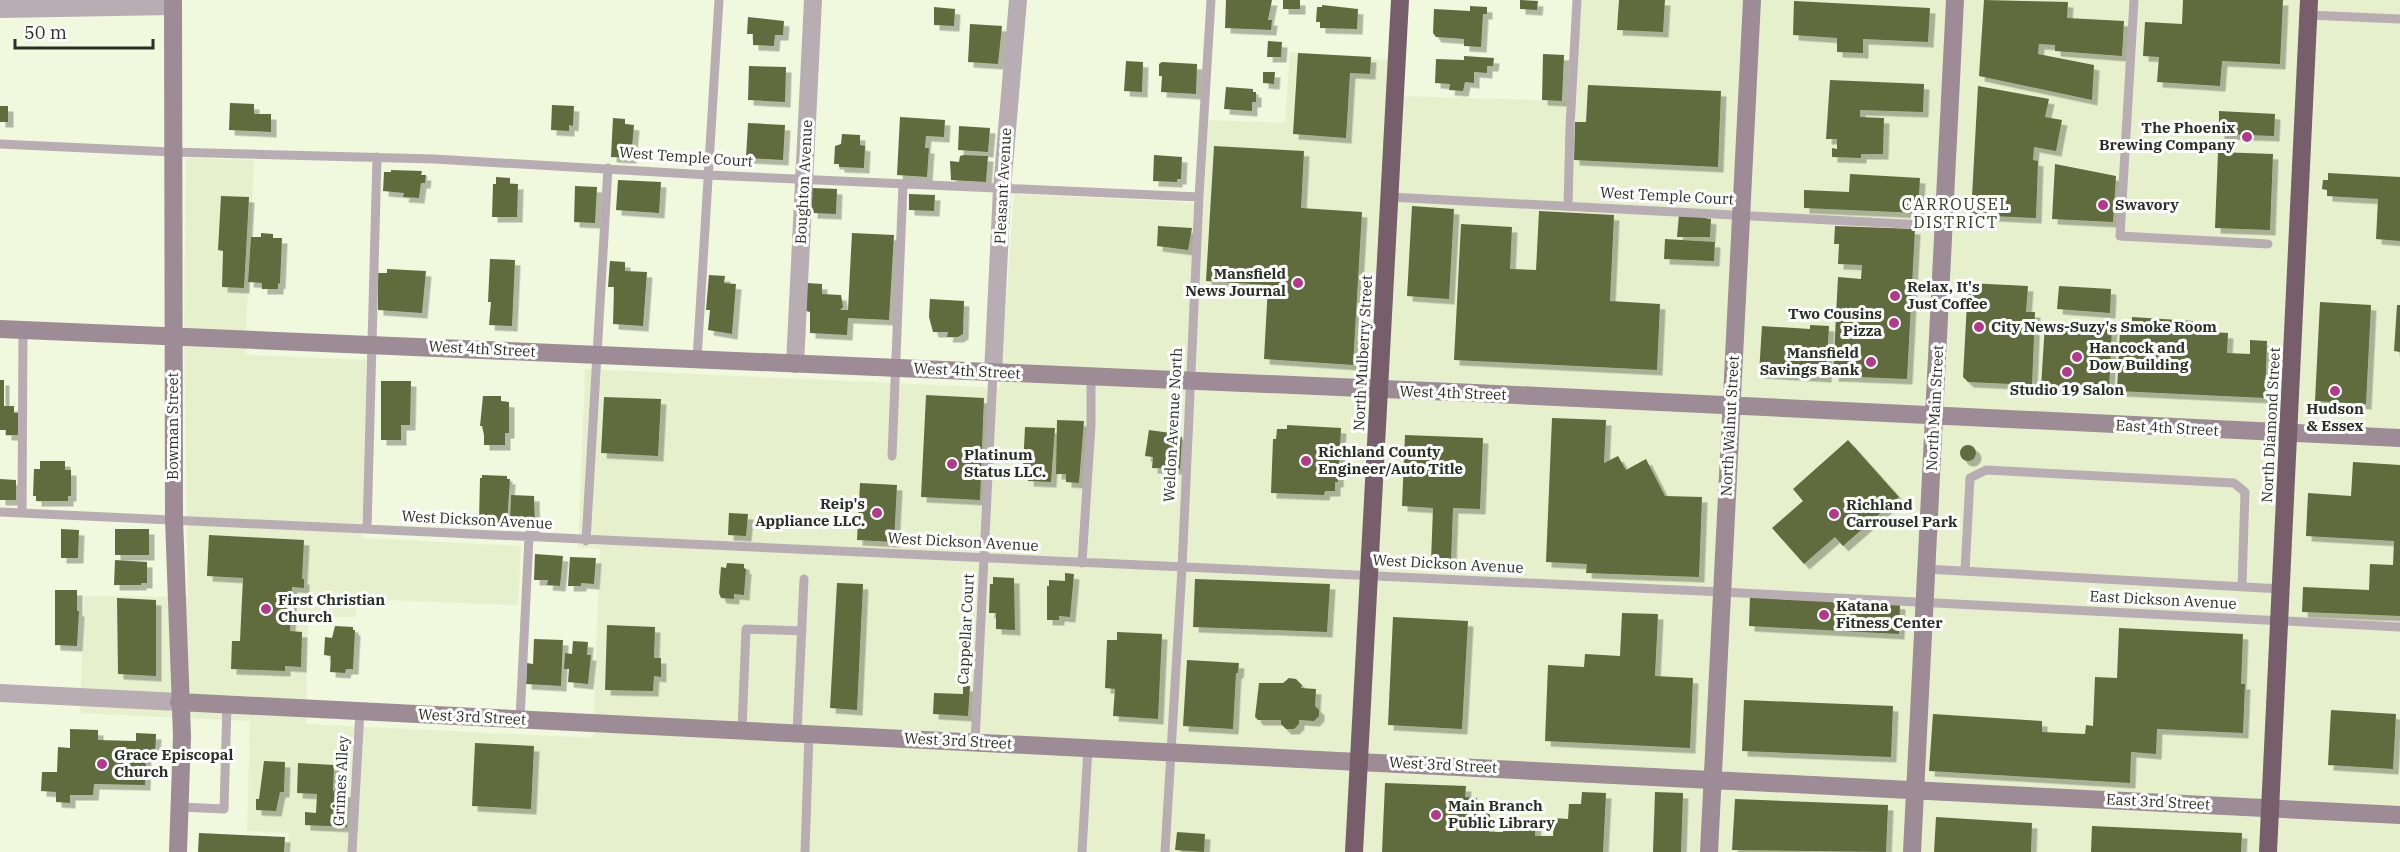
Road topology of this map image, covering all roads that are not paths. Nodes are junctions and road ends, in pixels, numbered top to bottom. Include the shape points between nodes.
1 (719, 0) edge
2 (813, 0) edge
3 (1018, 0) edge
4 (1211, 0) edge
5 (1400, 0) edge
6 (1577, 0) edge
7 (1752, 0) edge
8 (1955, 0) edge
9 (2134, 0) edge
10 (173, 3) edge
11 (2308, 8) edge
12 (0, 9) edge
13 (2400, 19) edge
14 (0, 144) edge
15 (172, 152) junction
16 (377, 157) junction
17 (608, 168) junction
18 (708, 175) junction
19 (804, 179) junction
20 (903, 184) junction
21 (1002, 189) junction
22 (1199, 197) junction
23 (1389, 197) junction
24 (1568, 206) junction
25 (1741, 214) junction
26 (1943, 226) junction
27 (2268, 244) dead end
28 (0, 329) edge
29 (23, 330) junction
30 (172, 336) junction
31 (371, 344) junction
32 (597, 355) junction
33 (697, 359) junction
34 (795, 364) junction
35 (896, 368) junction
36 (993, 373) junction
37 (1091, 377) junction
38 (1190, 382) junction
39 (1379, 390) junction
40 (1731, 406) junction
41 (1935, 416) junction
42 (2289, 433) junction
43 (2400, 438) edge
44 (892, 456) dead end
45 (0, 512) edge
46 (22, 513) junction
47 (174, 519) junction
48 (367, 530) junction
49 (529, 537) junction
50 (586, 540) junction
51 (984, 558) junction
52 (1082, 563) junction
53 (1182, 568) junction
54 (1926, 569) junction
55 (1965, 571) junction
56 (1369, 576) junction
57 (804, 579) dead end
58 (2242, 586) junction
59 (2281, 590) junction
60 (1722, 592) junction
61 (1924, 602) junction
62 (2279, 621) junction
63 (2400, 627) edge
64 (802, 631) junction
65 (0, 693) edge
66 (179, 702) junction
67 (227, 705) junction
68 (360, 711) junction
69 (519, 719) junction
70 (742, 730) junction
71 (803, 733) junction
72 (975, 742) junction
73 (1088, 748) junction
74 (1171, 752) junction
75 (1360, 761) junction
76 (1713, 779) junction
77 (1915, 789) junction
78 (180, 807) junction
79 (2270, 808) junction
80 (2400, 815) edge
81 (178, 852) edge
82 (352, 852) edge
83 (805, 852) edge
84 (1082, 852) edge
85 (1165, 852) edge
86 (1354, 852) edge
87 (1709, 852) edge
88 (1912, 852) edge
89 (2268, 852) edge

1 - 18 lane
2 - 19 street, Boughton Avenue
3 - 21 street, Pleasant Avenue
4 - 22 lane, Weldon Avenue North
5 - 23 highway, North Mulberry Street
6 - 24 lane
7 - 25 street, North Walnut Street
8 - 26 street, North Main Street
9 - 27 lane via 2120,236
10 - 12 street
10 - 15 street, Bowman Street
11 - 13 lane
11 - 42 highway, North Diamond Street
14 - 15 lane, West Temple Court
15 - 16 lane, West Temple Court
15 - 30 street, Bowman Street
16 - 17 lane, West Temple Court
16 - 31 lane
17 - 18 lane, West Temple Court
17 - 32 lane
18 - 19 lane, West Temple Court
18 - 33 lane
19 - 20 lane, West Temple Court
19 - 34 street, Boughton Avenue
20 - 21 lane, West Temple Court
20 - 35 lane
21 - 22 lane, West Temple Court
21 - 36 street, Pleasant Avenue
22 - 38 lane, Weldon Avenue North
23 - 24 lane, West Temple Court
23 - 39 highway, North Mulberry Street
24 - 25 lane, West Temple Court
25 - 26 lane, West Temple Court
25 - 40 street, North Walnut Street
26 - 41 street, North Main Street
28 - 29 street, West 4th Street
29 - 30 street, West 4th Street
29 - 46 lane
30 - 31 street, West 4th Street
30 - 47 street, Bowman Street
31 - 32 street, West 4th Street
31 - 48 lane
32 - 33 street, West 4th Street
32 - 50 lane
33 - 34 street, West 4th Street
34 - 35 street, West 4th Street
35 - 36 street, West 4th Street
35 - 44 lane
36 - 37 street, West 4th Street
36 - 51 lane, Cappellar Court
37 - 38 street, West 4th Street
37 - 52 lane
38 - 39 street, West 4th Street
38 - 53 lane, Weldon Avenue North
39 - 40 street, West 4th Street
39 - 56 highway, North Mulberry Street
40 - 41 street, West 4th Street
40 - 60 street, North Walnut Street
41 - 42 street, East 4th Street
41 - 54 street, North Main Street
42 - 43 street, East 4th Street
42 - 59 highway, North Diamond Street
45 - 46 lane, West Dickson Avenue
46 - 47 lane, West Dickson Avenue
47 - 48 lane, West Dickson Avenue
47 - 66 street, Bowman Street
48 - 49 lane, West Dickson Avenue
49 - 50 lane, West Dickson Avenue
49 - 69 lane
50 - 51 lane, West Dickson Avenue
51 - 52 lane, West Dickson Avenue
51 - 72 lane, Cappellar Court
52 - 53 lane, West Dickson Avenue
53 - 56 lane, West Dickson Avenue
53 - 74 lane, Weldon Avenue North
54 - 55 lane
54 - 61 street, North Main Street
55 - 58 lane
55 - 58 lane via 1970,478 1986,470 2234,483 2245,492
56 - 60 lane, West Dickson Avenue
56 - 75 highway, North Mulberry Street
57 - 64 lane
58 - 59 lane
59 - 62 highway, North Diamond Street
60 - 61 lane, West Dickson Avenue
60 - 76 street, North Walnut Street
61 - 62 lane, East Dickson Avenue
61 - 77 street, North Main Street
62 - 63 lane, East Dickson Avenue
62 - 79 highway, North Diamond Street
64 - 70 lane via 746,628
64 - 71 lane
65 - 66 street, West 3rd Street
66 - 67 street, West 3rd Street
66 - 78 street, Bowman Street
67 - 68 street, West 3rd Street
67 - 78 lane via 224,809
68 - 69 street, West 3rd Street
68 - 82 lane, Grimes Alley
69 - 70 street, West 3rd Street
70 - 71 street, West 3rd Street
71 - 72 street, West 3rd Street
71 - 83 lane
72 - 73 street, West 3rd Street
73 - 74 street, West 3rd Street
73 - 84 lane
74 - 75 street, West 3rd Street
74 - 85 lane, Weldon Avenue North
75 - 76 street, West 3rd Street
75 - 86 highway, North Mulberry Street
76 - 77 street, West 3rd Street
76 - 87 street, North Walnut Street
77 - 79 street, East 3rd Street
77 - 88 street, North Main Street
78 - 81 street, Bowman Street
79 - 80 street, East 3rd Street
79 - 89 highway, North Diamond Street

